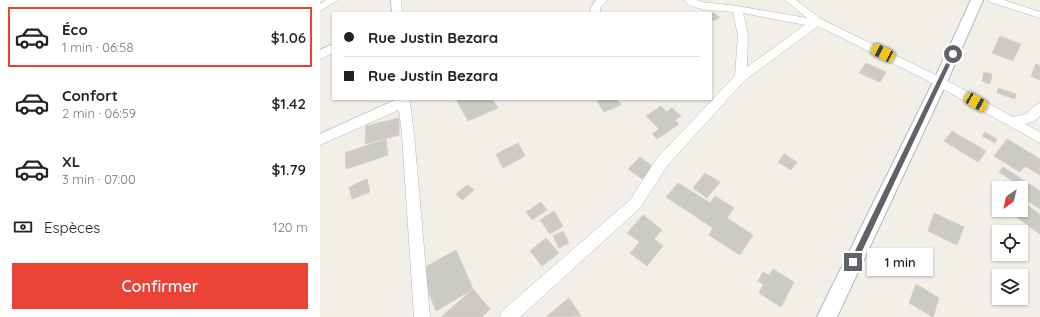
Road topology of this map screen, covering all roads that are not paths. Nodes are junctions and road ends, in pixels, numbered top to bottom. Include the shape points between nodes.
1 (333, 0) edge
2 (396, 0) edge
3 (603, 0) edge
4 (689, 0) edge
5 (977, 0) edge
6 (993, 0) edge
7 (792, 1) edge
8 (320, 8) edge
9 (737, 9) junction
10 (397, 12) edge
11 (595, 12) edge
12 (1040, 15) edge
13 (816, 22) junction
14 (332, 49) edge
15 (320, 55) edge
16 (741, 78) junction
17 (940, 82) junction
18 (404, 100) edge
19 (1040, 108) edge
20 (1012, 122) junction
21 (1040, 138) edge
22 (320, 140) edge
23 (422, 317) edge
24 (508, 317) edge
25 (827, 317) edge

1 - 8 street
2 - 10 street
3 - 11 street via 596,5
4 - 9 street via 700,5
5 - 17 street
6 - 12 street
7 - 13 street
9 - 13 street
9 - 16 street via 743,35
13 - 16 street
13 - 17 street
14 - 15 street
16 - 24 street via 662,162 635,204
17 - 20 street
17 - 25 street
18 - 22 street
18 - 23 street
19 - 20 street via 1030,118
20 - 21 street

